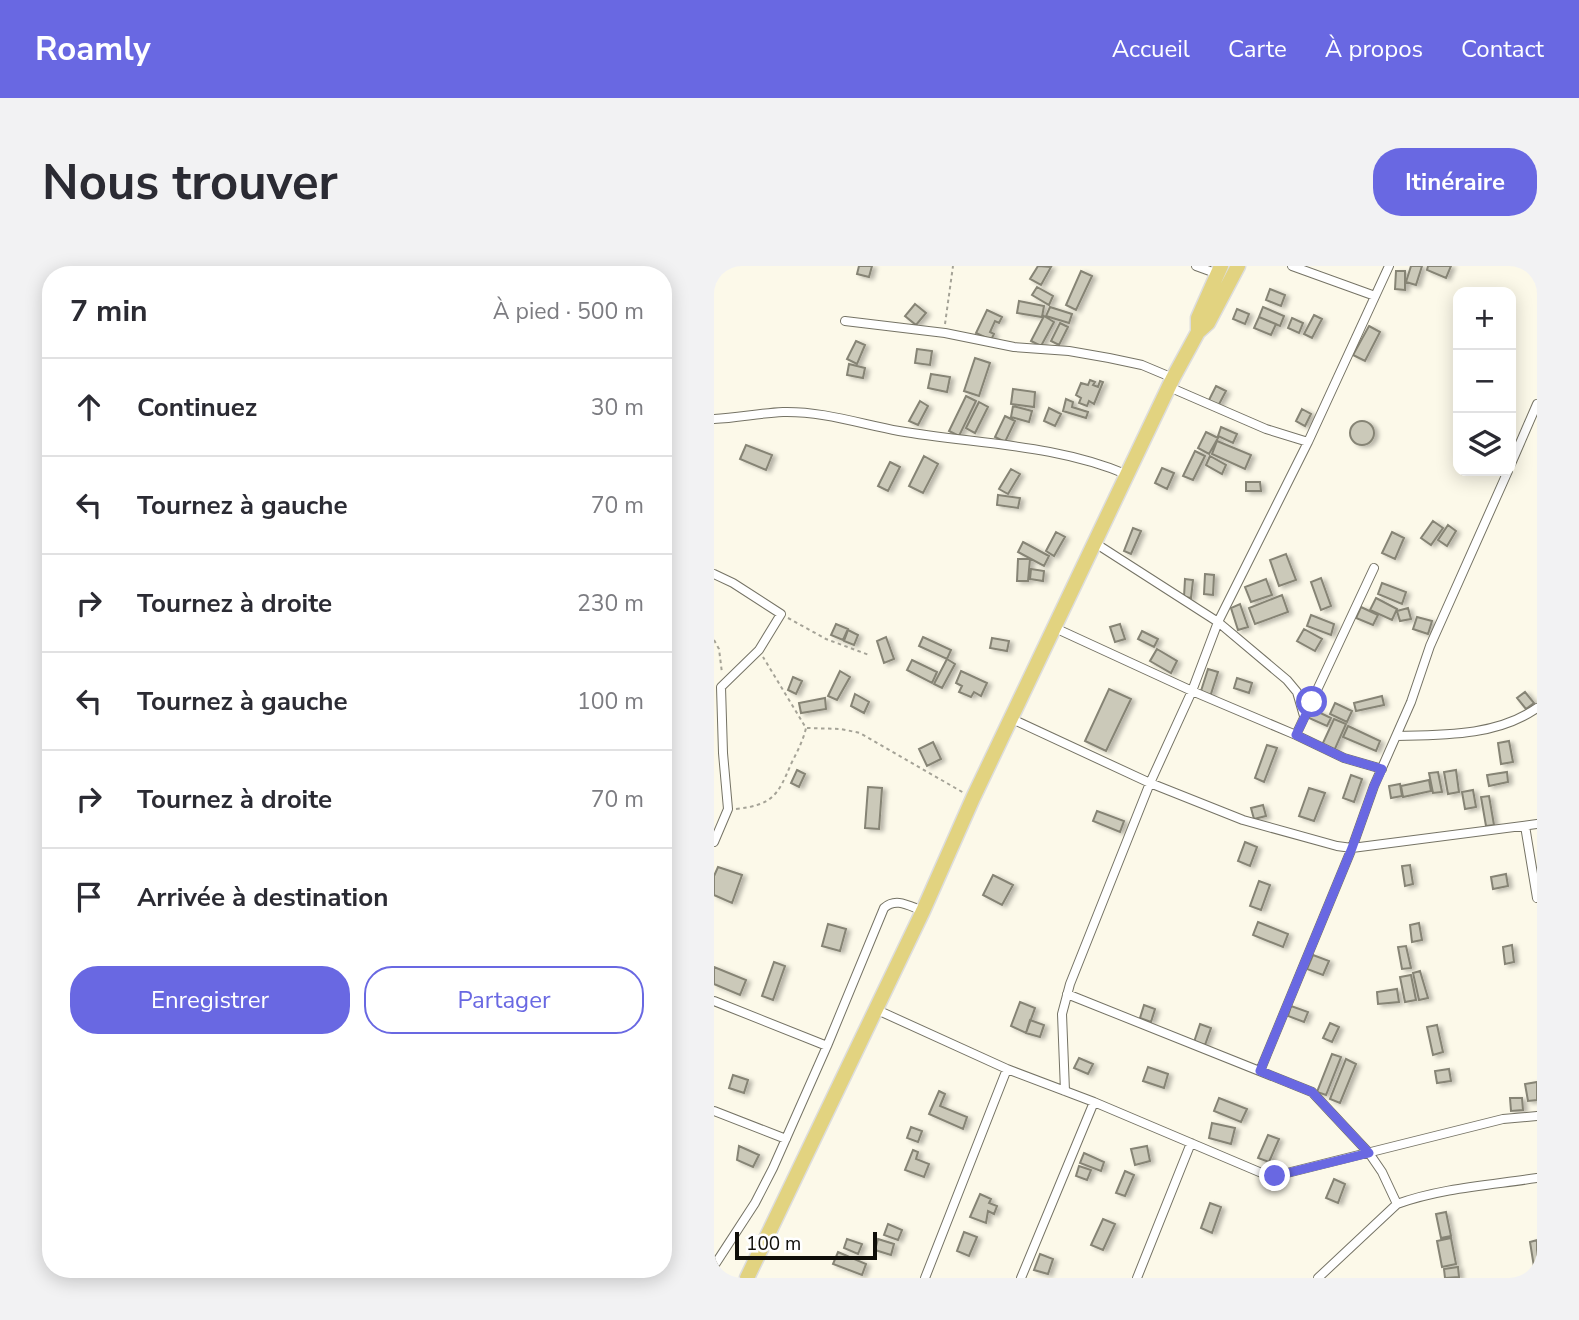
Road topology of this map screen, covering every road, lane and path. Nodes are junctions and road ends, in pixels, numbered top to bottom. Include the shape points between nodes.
1 (953, 266) edge
2 (1196, 266) edge
3 (1238, 266) edge
4 (1293, 266) edge
5 (1388, 266) edge
6 (1219, 270) edge
7 (1375, 296) junction
8 (845, 321) dead end
9 (1198, 332) junction
10 (944, 333) junction
11 (1171, 383) junction
12 (1537, 404) edge
13 (714, 419) edge
14 (1308, 442) junction
15 (1516, 452) edge
16 (1128, 475) junction
17 (1506, 476) edge
18 (1095, 543) junction
19 (1374, 568) dead end
20 (714, 574) edge
21 (782, 614) junction
22 (1218, 622) junction
23 (1055, 628) junction
24 (714, 640) edge
25 (759, 650) junction
26 (869, 655) dead end
27 (721, 687) junction
28 (1192, 691) junction
29 (1537, 708) edge
30 (1304, 716) junction
31 (1012, 719) junction
32 (806, 728) junction
33 (1296, 735) junction
34 (1397, 736) junction
35 (1382, 769) junction
36 (1150, 783) junction
37 (973, 798) junction
38 (728, 809) junction
39 (1537, 824) edge
40 (1525, 826) junction
41 (714, 842) edge
42 (1352, 848) junction
43 (1537, 898) edge
44 (923, 911) junction
45 (1067, 994) junction
46 (714, 1001) edge
47 (875, 1009) junction
48 (827, 1046) junction
49 (1007, 1069) junction
50 (1260, 1071) junction
51 (1065, 1091) junction
52 (1094, 1102) junction
53 (714, 1111) edge
54 (1537, 1116) edge
55 (786, 1139) junction
56 (1191, 1143) junction
57 (1369, 1153) junction
58 (1537, 1178) edge
59 (1397, 1204) junction
60 (714, 1266) edge
61 (747, 1278) edge
62 (925, 1278) edge
63 (1021, 1278) edge
64 (1138, 1278) edge
65 (1318, 1278) edge

1 - 10 path
2 - 6 street
3 - 9 highway via 1208,323
4 - 7 street
5 - 7 street
6 - 9 highway via 1198,318
7 - 14 street
8 - 10 street
9 - 11 highway
10 - 11 street via 995,345 1069,351 1142,365
11 - 14 street via 1266,429
11 - 16 highway
12 - 15 street
13 - 16 street via 784,412 818,415 1072,457
14 - 22 street
16 - 18 highway
17 - 34 street via 1430,646
18 - 22 street
18 - 23 highway
19 - 30 street
20 - 21 street
21 - 25 street
21 - 26 path via 826,639
22 - 28 street
22 - 30 street via 1287,681 1297,692
23 - 28 street
23 - 31 highway
24 - 27 path via 723,669
25 - 27 street
25 - 32 path
27 - 38 street
28 - 33 street
28 - 36 street
29 - 34 street via 1515,721 1483,729
30 - 33 street
31 - 36 street
31 - 37 highway
32 - 37 path via 860,733
32 - 38 path via 782,788 772,799
33 - 35 street via 1344,758
34 - 35 street
35 - 42 street
36 - 42 street via 1273,830
36 - 45 street
37 - 44 highway
38 - 41 street
39 - 40 street
40 - 42 street
40 - 43 street
42 - 50 street
44 - 47 highway
44 - 48 street via 898,902 884,908
45 - 50 street
45 - 51 street via 1062,1013
46 - 48 street
47 - 49 street
47 - 61 highway
48 - 55 street
49 - 51 street
49 - 62 street
50 - 57 street via 1312,1092
51 - 52 street
52 - 56 street
52 - 63 street
53 - 55 street
54 - 57 street via 1503,1119
55 - 60 street via 755,1203
56 - 57 street via 1275,1176
56 - 64 street
57 - 59 street
58 - 59 street
59 - 65 street

